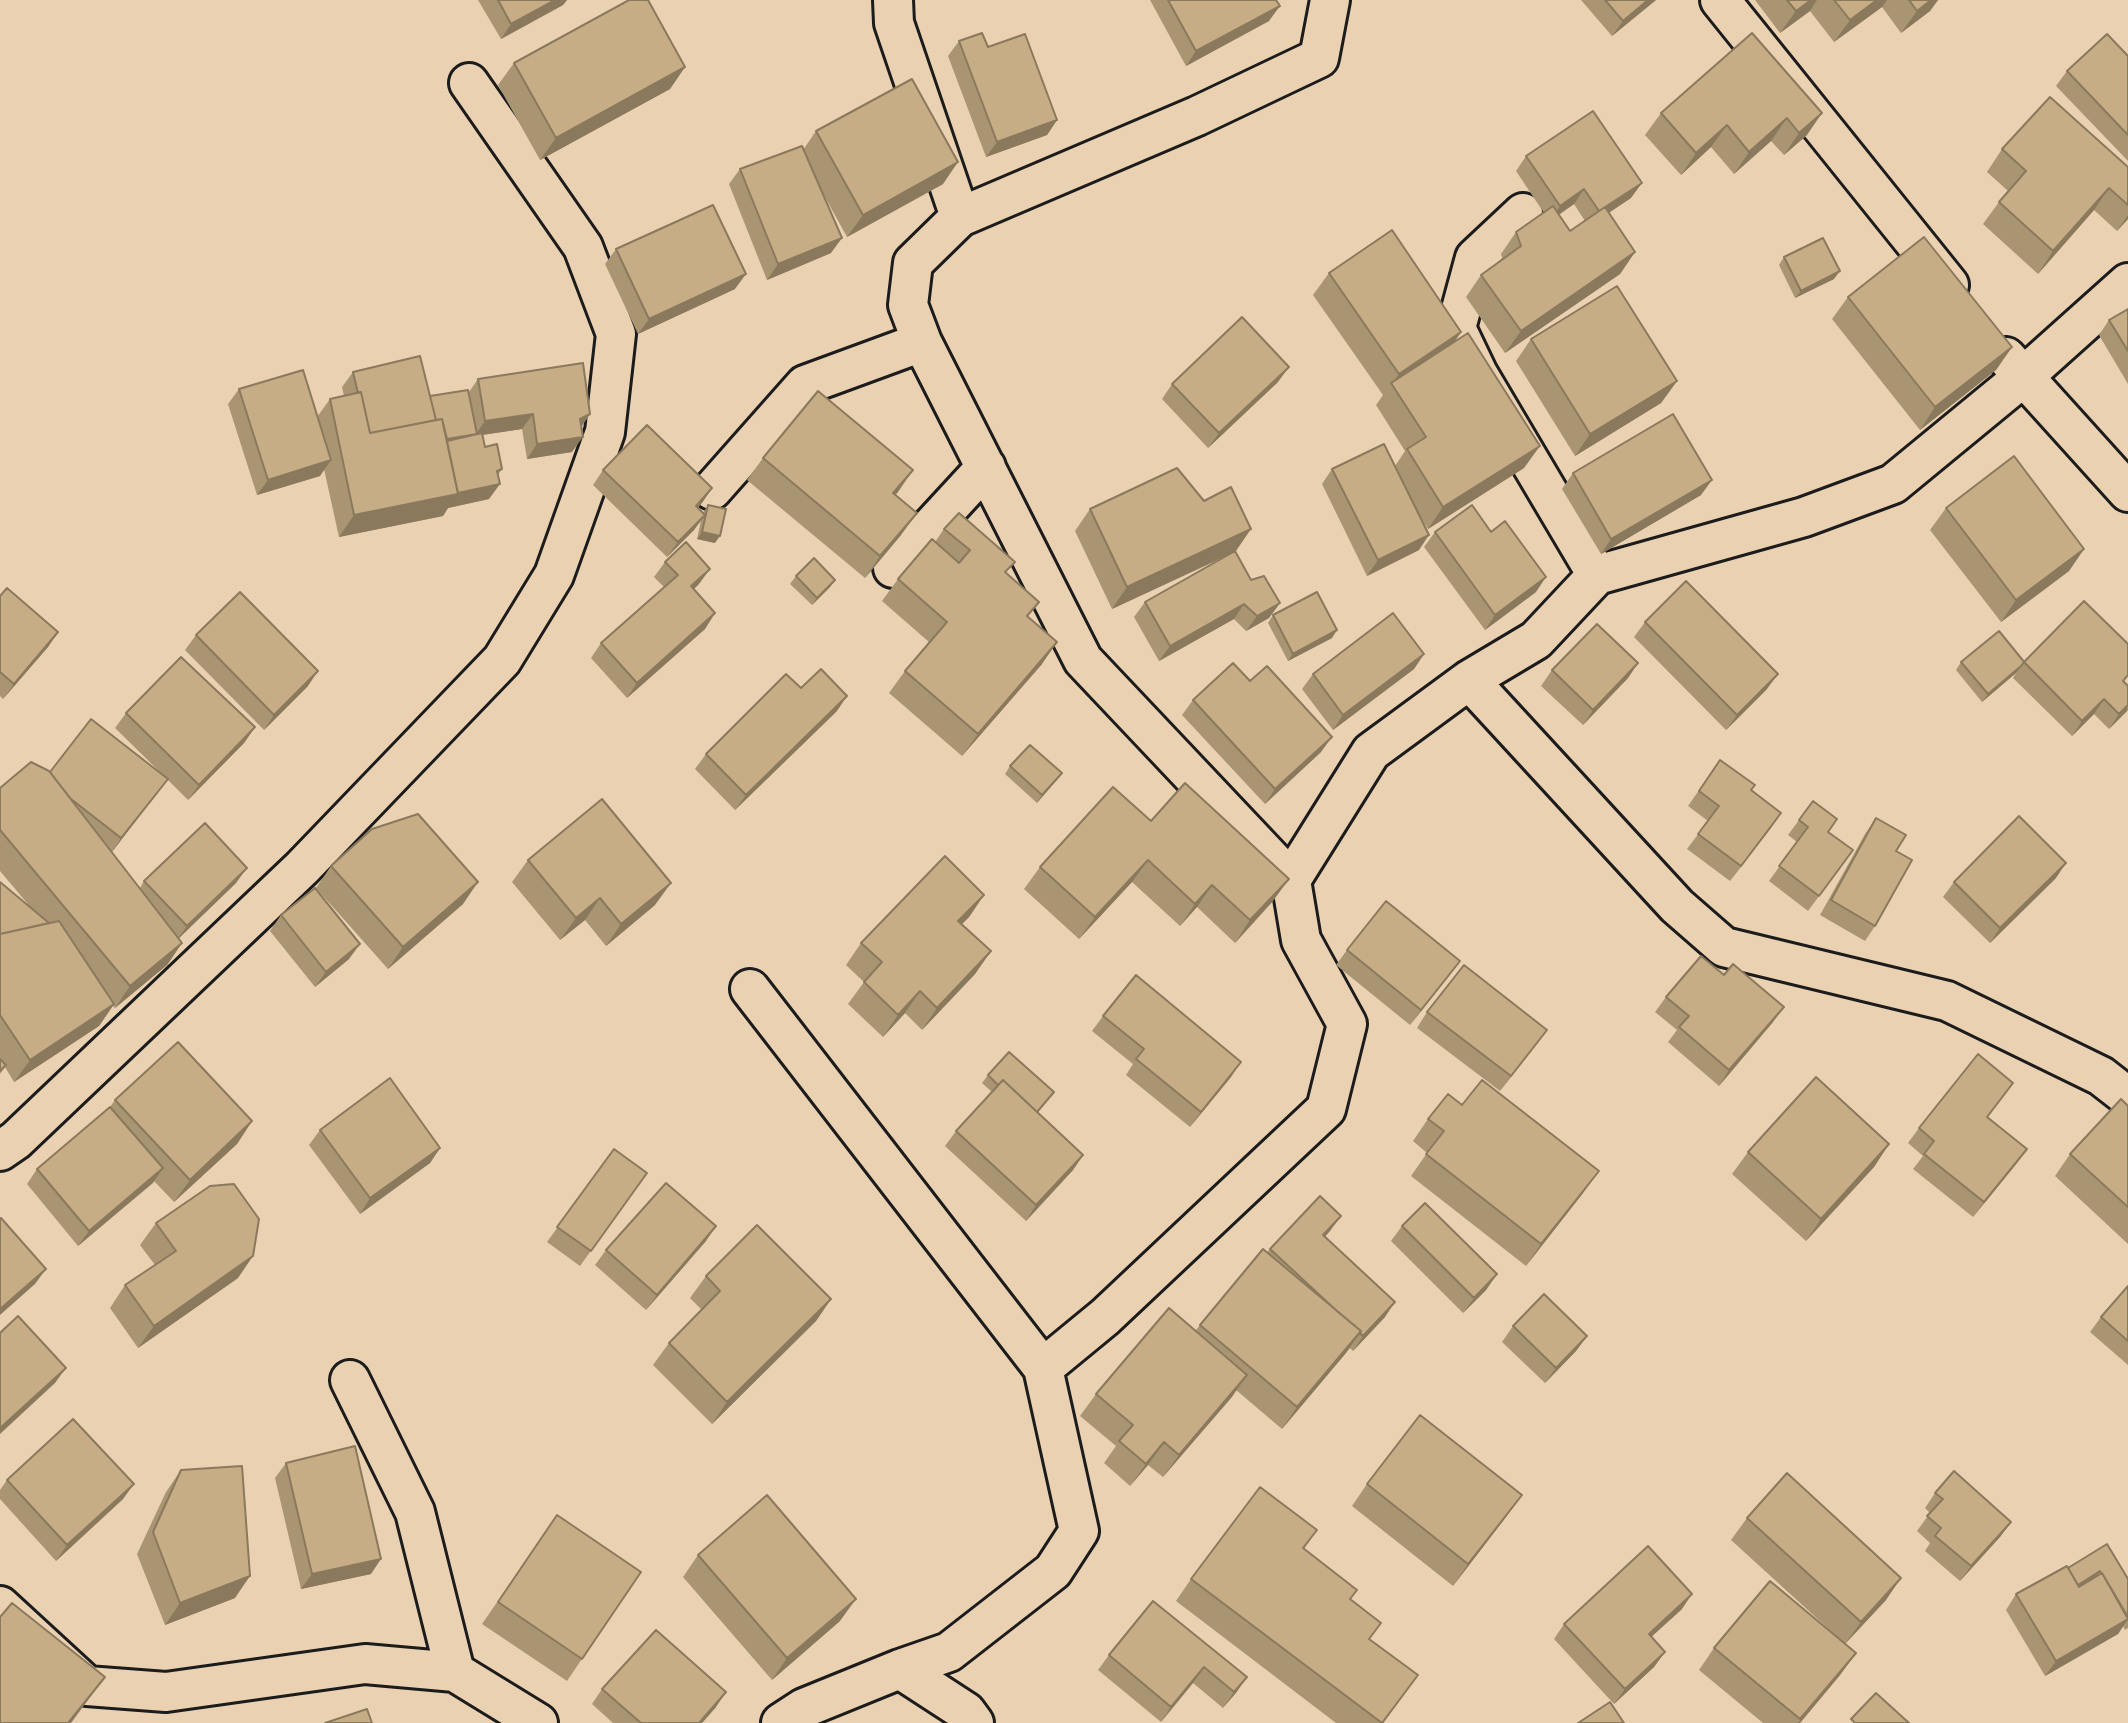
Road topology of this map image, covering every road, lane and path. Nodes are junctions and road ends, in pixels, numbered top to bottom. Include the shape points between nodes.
1 (893, 0) edge
2 (1330, 0) edge
3 (1720, 0) edge
4 (469, 83) dead end
5 (1522, 213) dead end
6 (960, 217) junction
7 (2128, 284) edge
8 (922, 342) junction
9 (2023, 377) junction
10 (986, 467) junction
11 (712, 490) edge
12 (2128, 492) edge
13 (893, 568) edge
14 (1597, 575) junction
15 (1469, 680) junction
16 (1291, 880) junction
17 (750, 989) dead end
18 (2128, 1097) edge
19 (0, 1152) edge
20 (1043, 1368) junction
21 (350, 1380) dead end
22 (0, 1606) edge
23 (900, 1670) junction
24 (455, 1672) junction
25 (538, 1723) edge
26 (781, 1723) edge
27 (974, 1723) edge

1 - 6 street via 894,23
2 - 6 street via 1319,58 1197,116
3 - 9 street
4 - 19 street via 583,247 616,334 605,432 554,575 502,660 302,868
5 - 14 street via 1475,258 1455,328
6 - 8 street via 913,264 908,305
7 - 9 street
8 - 10 street
8 - 11 street via 805,385
9 - 12 street
9 - 14 street via 1893,484 1804,517
10 - 13 street
10 - 16 street via 1083,660
14 - 15 street via 1536,640
15 - 16 street via 1371,752
15 - 18 street via 1677,906 1724,947 1947,1001 2101,1076
16 - 20 street via 1301,940 1347,1024 1326,1109 1105,1317
17 - 20 street
20 - 23 street via 1079,1531 1053,1571 949,1652
21 - 24 street via 415,1511
22 - 24 street via 87,1686 166,1692 365,1664
23 - 26 street via 804,1707
23 - 27 street via 965,1712
24 - 25 street

